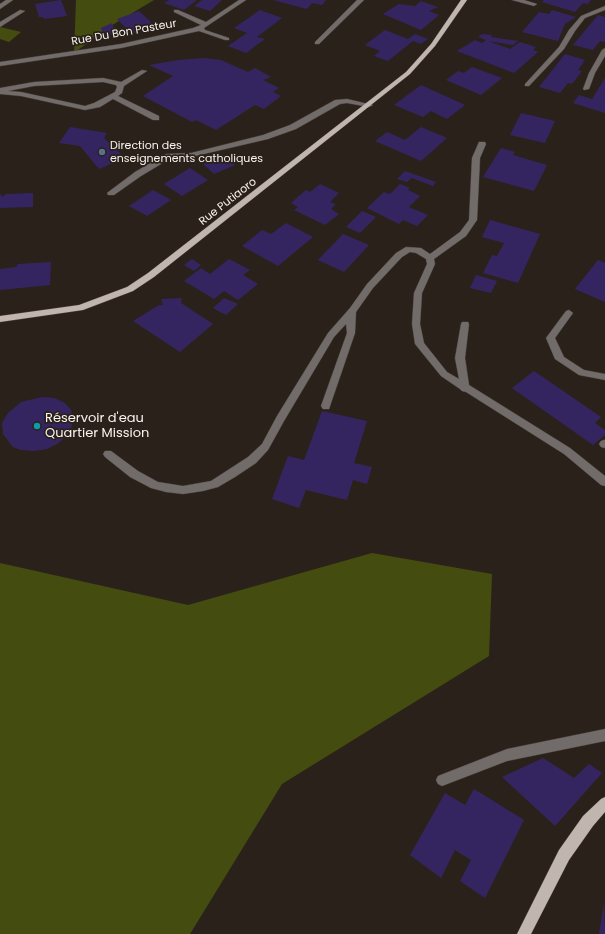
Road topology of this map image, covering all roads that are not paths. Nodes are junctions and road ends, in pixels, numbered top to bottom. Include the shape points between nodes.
1 (10, 0) edge
2 (243, 0) edge
3 (361, 0) edge
4 (464, 0) edge
5 (515, 0) edge
6 (534, 4) dead end
7 (0, 7) edge
8 (605, 8) edge
9 (22, 11) dead end
10 (176, 11) dead end
11 (0, 24) edge
12 (204, 26) junction
13 (227, 39) dead end
14 (318, 43) dead end
15 (605, 50) edge
16 (0, 64) edge
17 (144, 71) dead end
18 (121, 85) junction
19 (527, 85) dead end
20 (586, 89) dead end
21 (0, 91) edge
22 (113, 96) junction
23 (369, 104) junction
24 (156, 118) dead end
25 (482, 144) dead end
26 (111, 193) dead end
27 (430, 258) junction
28 (353, 310) junction
29 (569, 313) dead end
30 (0, 319) edge
31 (465, 324) dead end
32 (605, 377) edge
33 (465, 389) junction
34 (326, 406) dead end
35 (108, 454) dead end
36 (605, 482) edge
37 (605, 735) edge
38 (442, 780) dead end
39 (604, 805) edge
40 (524, 934) edge

1 - 7 street
2 - 12 street, Rue Du Bon Pasteur
3 - 14 street
4 - 23 main road, Rue Putiaoro via 433,45 408,73
5 - 6 street
8 - 19 street via 583,17 562,48
9 - 11 street
10 - 12 street
12 - 13 street via 202,31
12 - 16 street, Rue Du Bon Pasteur via 121,46
15 - 20 street
17 - 18 street
18 - 21 street via 115,81 103,80 34,84
18 - 22 street via 118,93
21 - 22 street via 79,108 97,105
22 - 24 street
23 - 26 street via 338,102 293,127 265,137 191,155 169,156
23 - 30 main road, Rue Putiaoro via 179,255 130,290 80,308
25 - 27 street via 476,158 473,220 463,234
27 - 28 street via 418,250 409,249 399,255 370,286
27 - 33 street via 431,264 418,293 416,324 420,344 444,374
28 - 34 street via 351,333
28 - 35 street via 331,335 265,447 252,460 214,484 183,490 154,485 134,474
29 - 32 street via 550,338 560,359 582,373
31 - 33 street via 460,358
33 - 36 street via 566,451
37 - 38 street via 507,755
39 - 40 main road via 588,821 564,855

